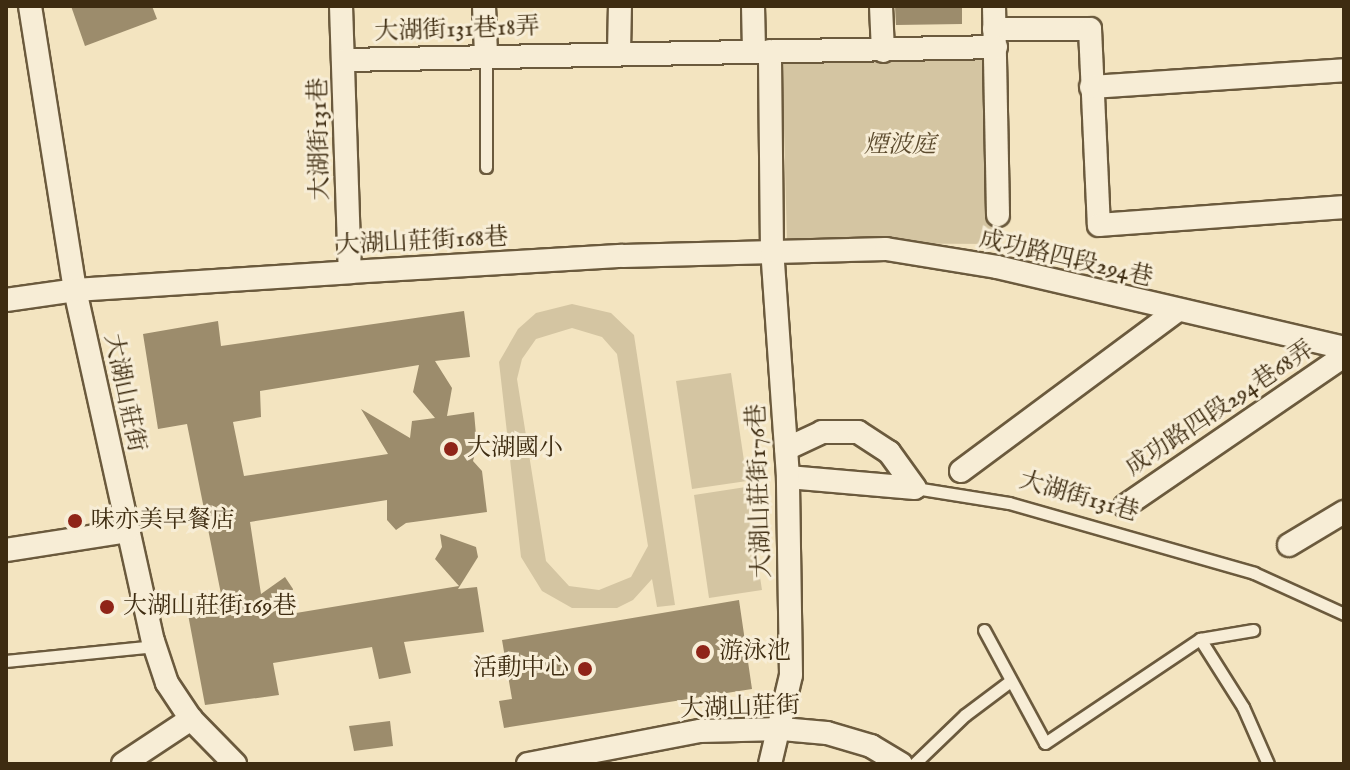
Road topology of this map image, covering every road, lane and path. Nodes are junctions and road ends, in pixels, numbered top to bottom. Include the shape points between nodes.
1 (30, 6) edge
2 (341, 6) edge
3 (484, 6) edge
4 (620, 6) edge
5 (753, 6) edge
6 (881, 6) edge
7 (994, 6) edge
8 (995, 38) junction
9 (762, 51) junction
10 (883, 51) junction
11 (619, 52) junction
12 (486, 54) junction
13 (345, 60) junction
14 (1344, 70) edge
15 (1091, 87) junction
16 (486, 167) dead end
17 (1344, 207) edge
18 (998, 215) dead end
19 (772, 251) junction
20 (350, 272) junction
21 (75, 290) junction
22 (6, 300) edge
23 (1175, 312) junction
24 (1344, 348) edge
25 (1344, 356) edge
26 (786, 449) junction
27 (961, 471) dead end
28 (788, 477) junction
29 (915, 488) junction
30 (1125, 506) dead end
31 (1344, 512) edge
32 (128, 531) junction
33 (1289, 545) dead end
34 (6, 550) edge
35 (1344, 614) edge
36 (984, 630) dead end
37 (1253, 630) dead end
38 (1200, 639) junction
39 (155, 646) junction
40 (6, 661) edge
41 (1009, 682) junction
42 (191, 719) junction
43 (782, 729) junction
44 (123, 764) edge
45 (235, 764) edge
46 (528, 764) edge
47 (770, 764) edge
48 (901, 764) edge
49 (914, 764) edge
50 (1268, 764) edge

1 - 21 street, 大湖山莊街
2 - 13 street, 大湖街131巷
3 - 12 street
4 - 11 street
5 - 9 street
6 - 10 street
7 - 8 street
8 - 10 street, 大湖街131巷18弄
8 - 15 street, 大湖街131巷18弄 via 1090,29
8 - 18 street
9 - 10 street, 大湖街131巷18弄
9 - 11 street, 大湖街131巷18弄
9 - 19 street
11 - 12 street, 大湖街131巷18弄
12 - 13 street, 大湖街131巷18弄
12 - 16 lane
13 - 20 street, 大湖街131巷
14 - 15 street
15 - 17 street via 1099,225
19 - 20 street, 大湖山莊街168巷
19 - 23 street, 成功路四段294巷 via 886,249 997,267
19 - 26 street, 大湖山莊街176巷
20 - 21 street, 大湖山莊街168巷
21 - 22 street, 大湖山莊街168巷
21 - 32 street, 大湖山莊街
23 - 24 street, 成功路四段294巷
23 - 27 street
25 - 30 street, 成功路四段294巷68弄
26 - 28 street, 大湖山莊街176巷
26 - 29 street via 822,432 858,432 889,452
28 - 29 street, 大湖街131巷
28 - 43 street, 大湖山莊街176巷 via 791,675
29 - 35 lane, 大湖街131巷 via 1009,503 1254,573
31 - 33 street
32 - 34 street
32 - 39 street, 大湖山莊街
36 - 41 lane
37 - 38 lane
38 - 41 lane via 1045,743
38 - 50 lane via 1243,707
39 - 40 lane
39 - 42 street, 大湖山莊街 via 167,683
41 - 49 lane
42 - 44 street
42 - 45 street, 大湖山莊街
43 - 46 street, 大湖山莊街 via 700,731
43 - 47 street, 大湖山莊街176巷
43 - 48 street, 大湖山莊街 via 827,733 871,746

